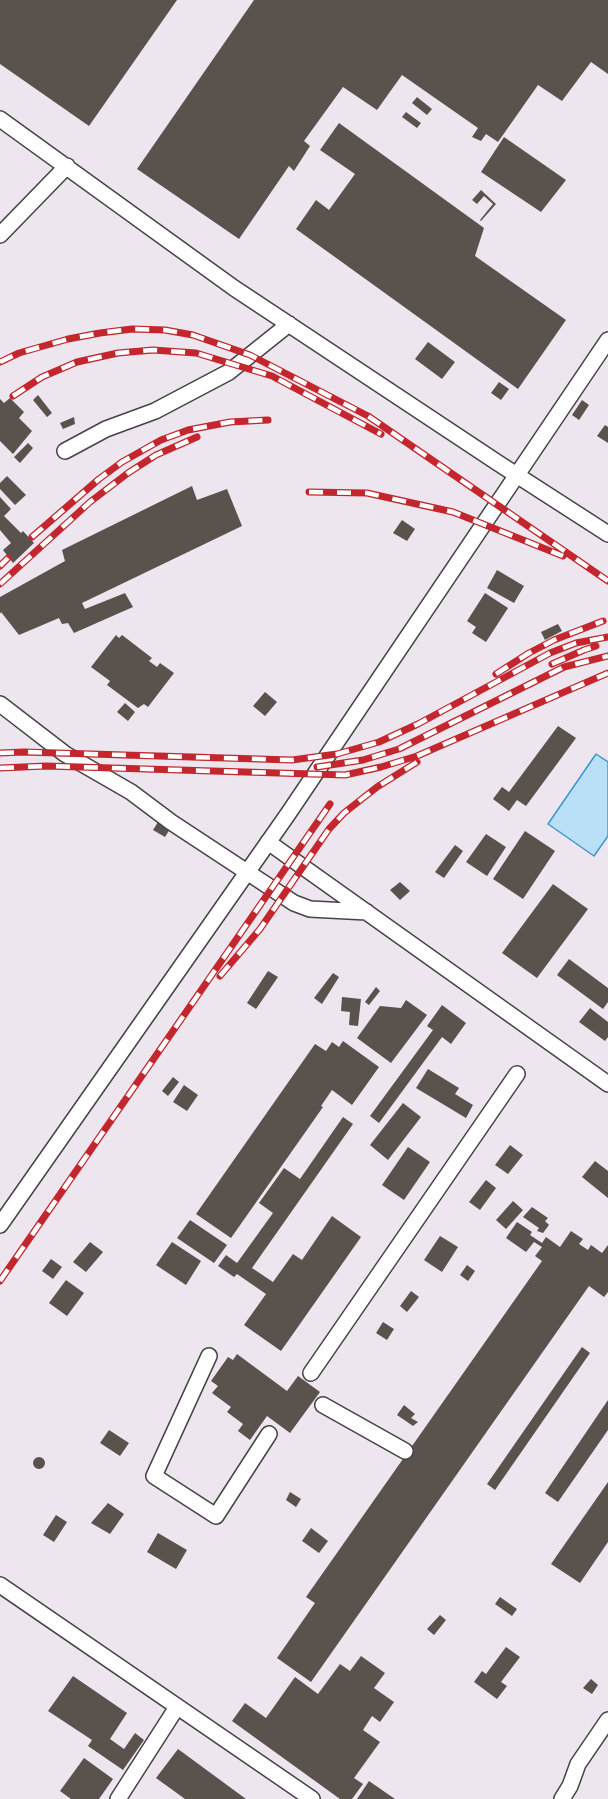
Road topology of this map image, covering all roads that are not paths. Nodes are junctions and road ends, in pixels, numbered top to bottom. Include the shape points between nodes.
1 (0, 119) edge
2 (67, 166) junction
3 (0, 236) edge
4 (289, 324) junction
5 (608, 340) edge
6 (65, 451) dead end
7 (517, 474) junction
8 (608, 534) edge
9 (0, 704) edge
10 (268, 842) junction
11 (247, 872) junction
12 (366, 912) junction
13 (517, 1074) dead end
14 (608, 1084) edge
15 (0, 1225) edge
16 (209, 1356) dead end
17 (311, 1373) dead end
18 (323, 1404) dead end
19 (269, 1434) dead end
20 (405, 1451) dead end
21 (0, 1585) edge
22 (177, 1707) junction
23 (608, 1720) edge
24 (118, 1799) edge
25 (312, 1799) edge
26 (562, 1799) edge

1 - 2 street
2 - 3 street
2 - 4 street
4 - 6 street via 229,372 155,411 106,429
4 - 7 street
5 - 7 street
7 - 8 street
7 - 10 street
9 - 11 street via 65,754 131,792
10 - 11 street
10 - 12 street
11 - 12 street via 310,909
11 - 15 street
12 - 14 street
13 - 17 street
16 - 19 street via 154,1476 216,1516
18 - 20 street
21 - 22 street
22 - 24 street
22 - 25 street
23 - 26 street via 578,1764

